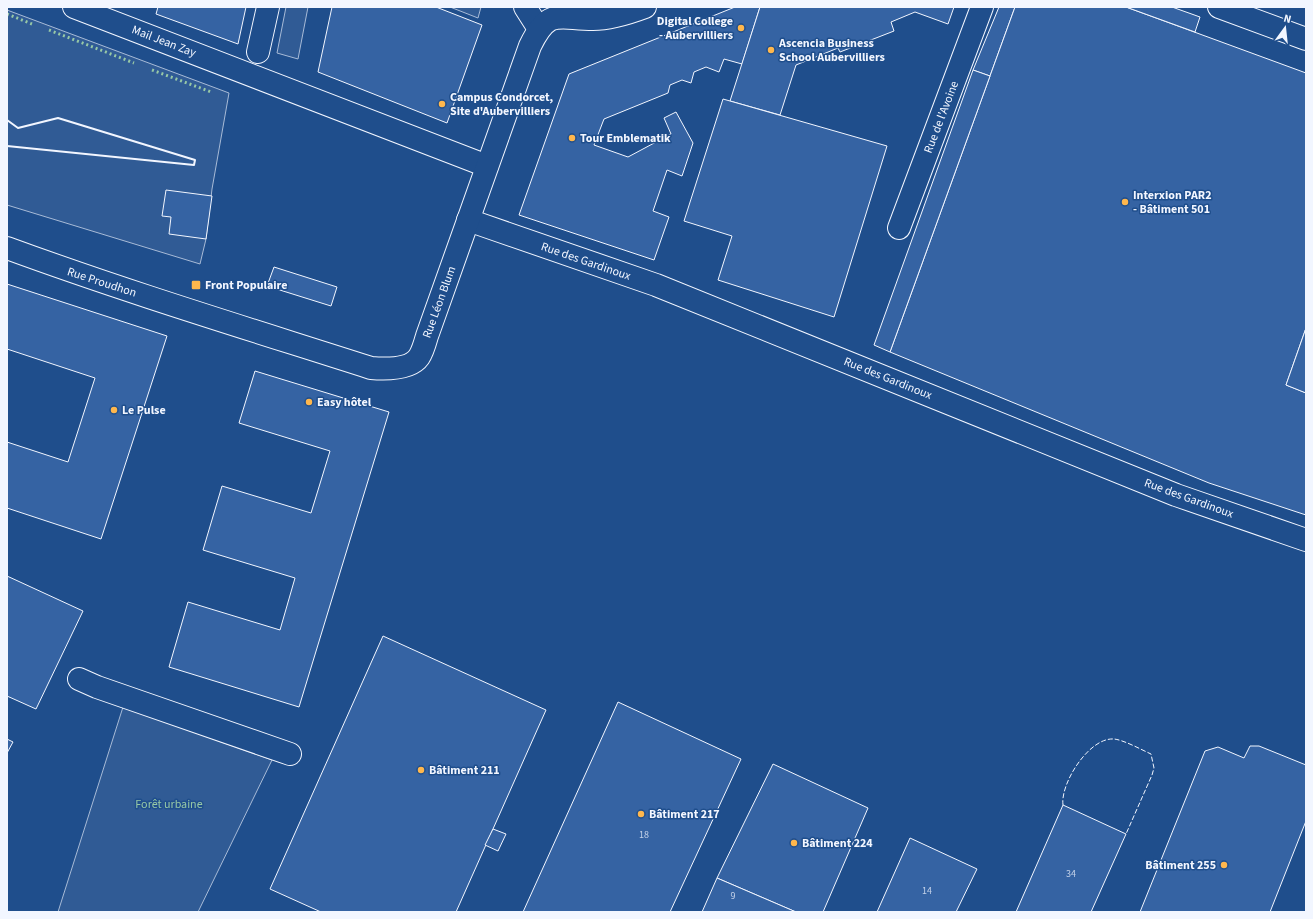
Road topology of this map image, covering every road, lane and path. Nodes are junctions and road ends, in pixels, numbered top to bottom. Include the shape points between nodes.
1 (74, 7) edge
2 (268, 7) edge
3 (525, 7) edge
4 (645, 7) edge
5 (982, 7) edge
6 (1219, 7) edge
7 (539, 29) junction
8 (1306, 39) edge
9 (258, 52) dead end
10 (487, 166) junction
11 (468, 220) junction
12 (899, 228) dead end
13 (7, 248) edge
14 (199, 313) joint
15 (1306, 540) edge
16 (79, 679) dead end
17 (290, 754) dead end

1 - 10 street, Mail Jean Zay
2 - 9 street
3 - 7 street
4 - 7 street via 607,18 558,17 548,20
5 - 12 street, Rue de l'Avoine
6 - 8 street
7 - 10 street, Rue Léon Blum via 530,46
10 - 11 street, Rue Léon Blum
11 - 14 street, Rue Léon Blum via 418,358 403,367 371,368
11 - 15 street, Rue des Gardinoux via 656,285 1176,495
13 - 14 street, Rue Proudhon via 65,270
16 - 17 street

